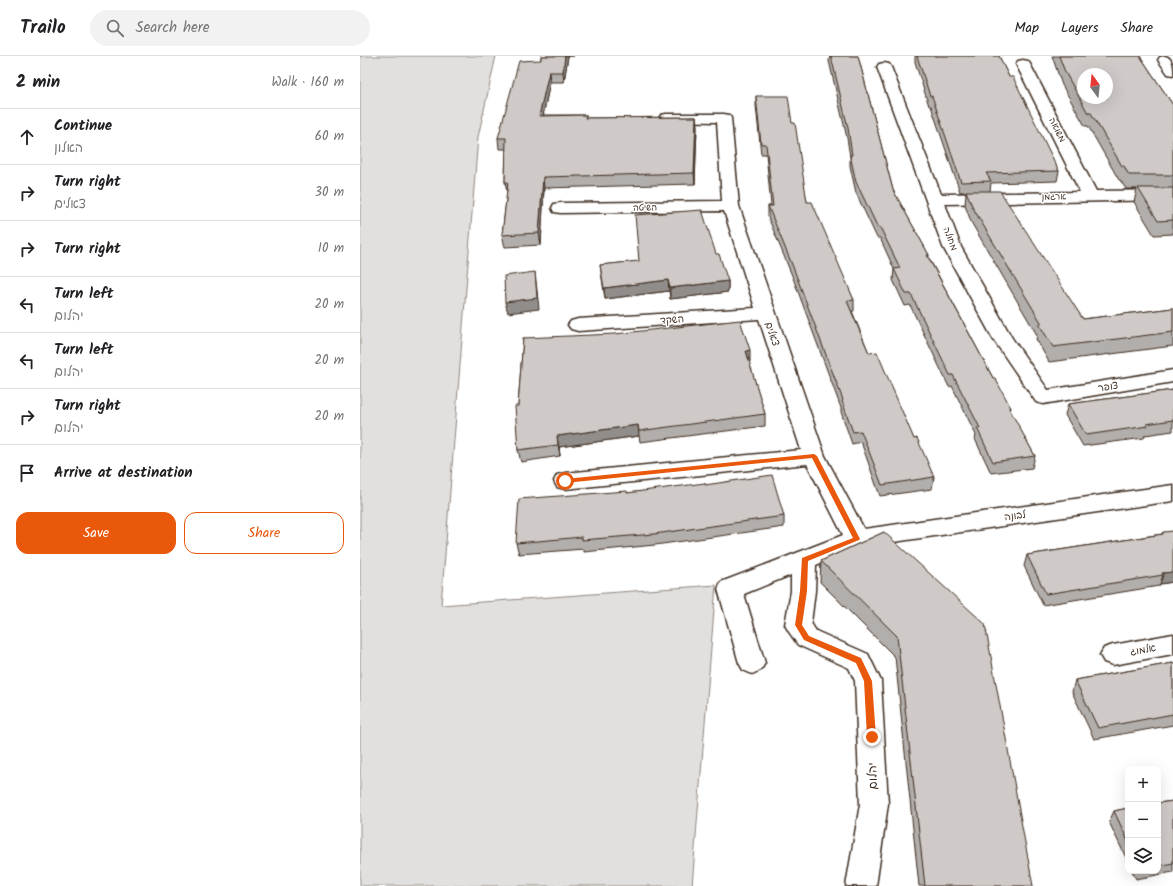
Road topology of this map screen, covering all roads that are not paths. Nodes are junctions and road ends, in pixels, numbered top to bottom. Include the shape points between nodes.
1 (1023, 64) dead end
2 (884, 67) dead end
3 (655, 118) edge
4 (1173, 195) edge
5 (1090, 196) junction
6 (935, 198) junction
7 (731, 206) junction
8 (560, 208) dead end
9 (765, 313) junction
10 (578, 325) dead end
11 (1173, 376) edge
12 (1043, 398) joint
13 (814, 456) junction
14 (565, 481) dead end
15 (1173, 493) edge
16 (857, 539) junction
17 (804, 560) junction
18 (1173, 644) edge
19 (1113, 655) dead end
20 (752, 663) dead end
21 (861, 886) edge

1 - 5 street, משואה
2 - 6 street, מחולה
3 - 7 street, צאלים via 724,118
4 - 5 street, ארגמן
5 - 6 street, ארגמן
6 - 12 street, מחולה via 952,248 1003,339
7 - 8 street, השיטה
7 - 9 street, צאלים
9 - 10 street, השקד
9 - 13 street, צאלים
11 - 12 street, צופר
13 - 14 street
13 - 16 street, צאלים
15 - 16 street, לבונה
16 - 17 street, לבונה
17 - 20 street, לבונה via 730,589
17 - 21 street, יהלום via 798,625 807,638 859,661 868,681 874,804
18 - 19 street, אלמוג

